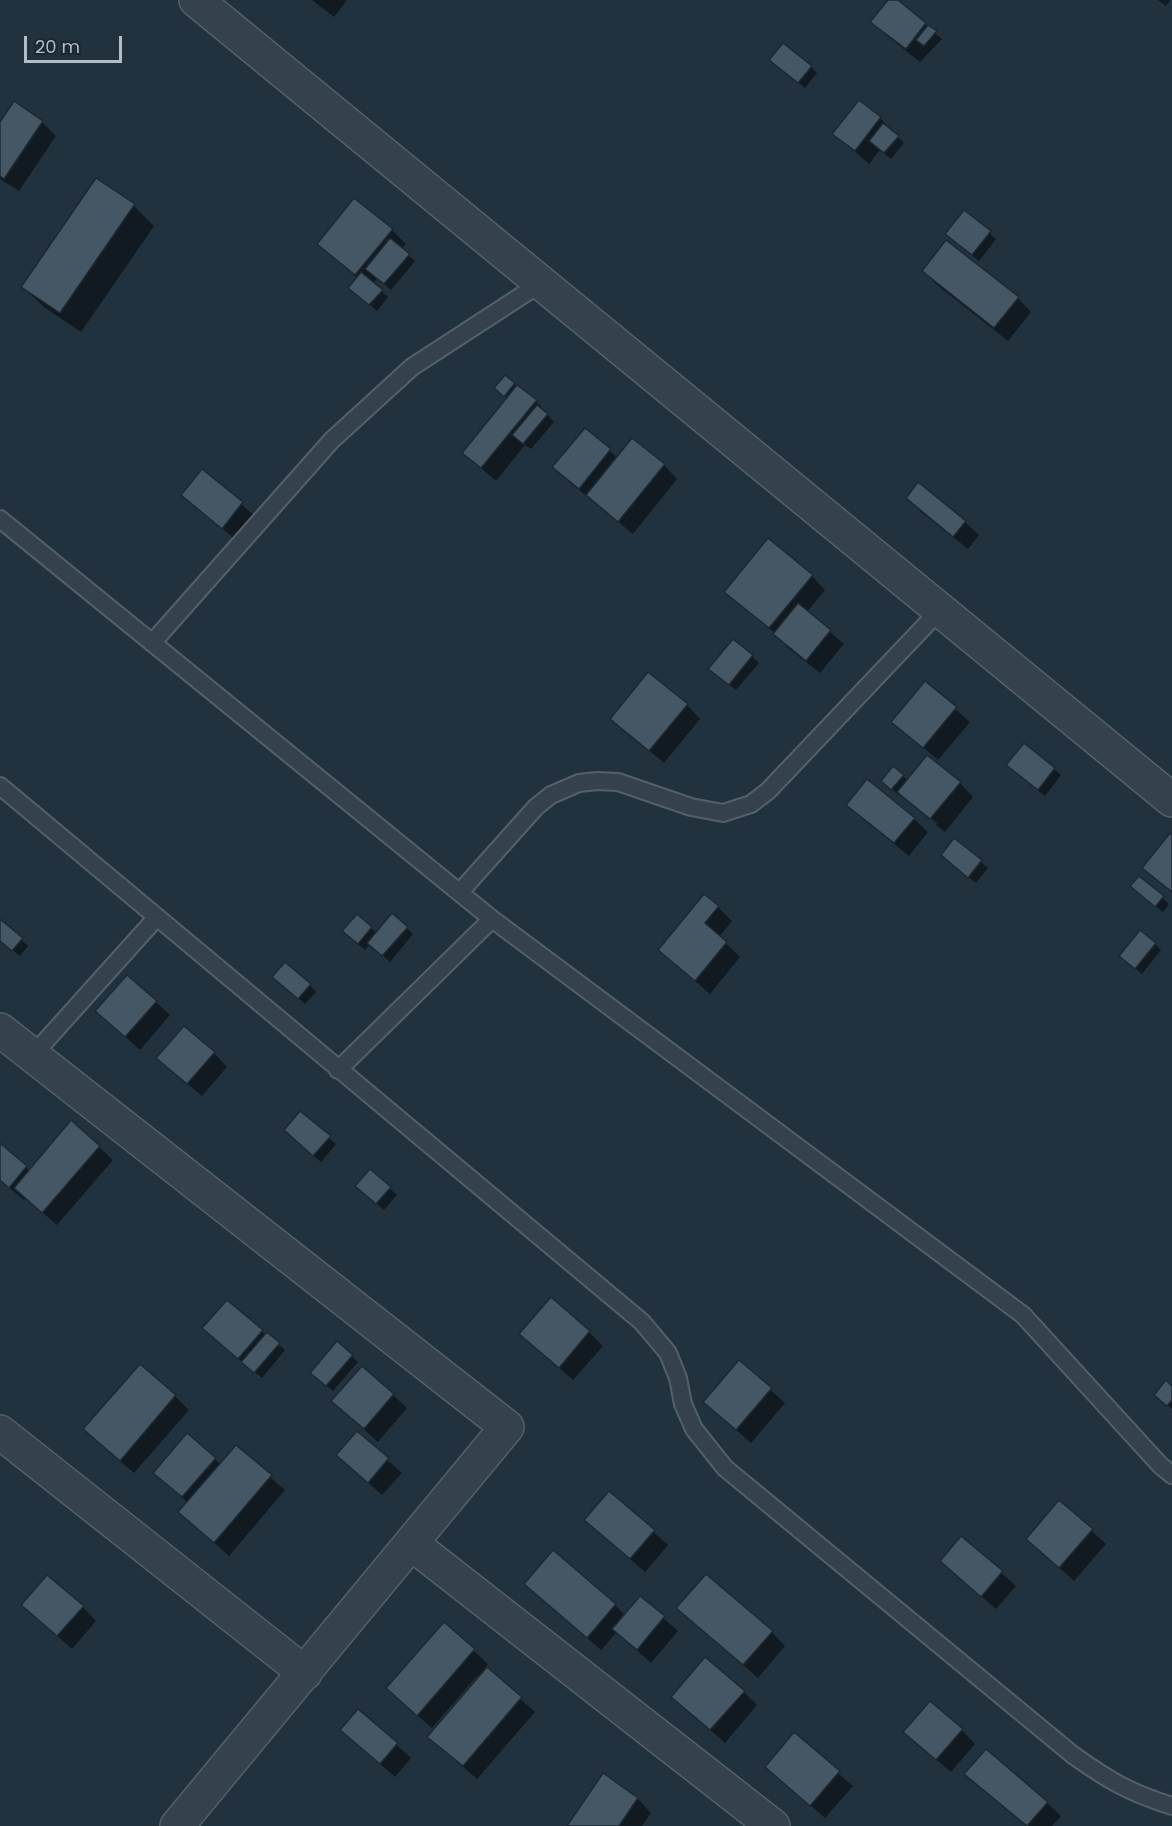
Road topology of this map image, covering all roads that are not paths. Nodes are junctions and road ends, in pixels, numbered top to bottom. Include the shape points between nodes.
1 (196, 0) edge
2 (541, 283) junction
3 (0, 519) edge
4 (940, 610) junction
5 (152, 643) junction
6 (0, 786) edge
7 (1172, 800) edge
8 (460, 892) junction
9 (157, 918) junction
10 (492, 919) junction
11 (0, 1030) edge
12 (33, 1055) junction
13 (338, 1070) junction
14 (0, 1432) edge
15 (1172, 1475) edge
16 (412, 1544) junction
17 (304, 1673) junction
18 (1172, 1806) edge
19 (177, 1826) edge
20 (773, 1826) edge

1 - 2 street
2 - 4 street
2 - 5 lane via 412,367 332,440
3 - 5 lane
4 - 7 street
4 - 8 lane via 752,804 723,813 691,807 618,782 579,783 551,795 536,807
5 - 8 lane
6 - 9 lane
8 - 10 lane
9 - 12 lane
9 - 13 lane
10 - 13 lane
10 - 15 lane via 1023,1315
11 - 12 street
12 - 16 street via 507,1427
13 - 18 lane via 642,1322 668,1353 694,1429 725,1468 1073,1755 1109,1781
14 - 17 street
16 - 17 street
16 - 20 street
17 - 19 street

